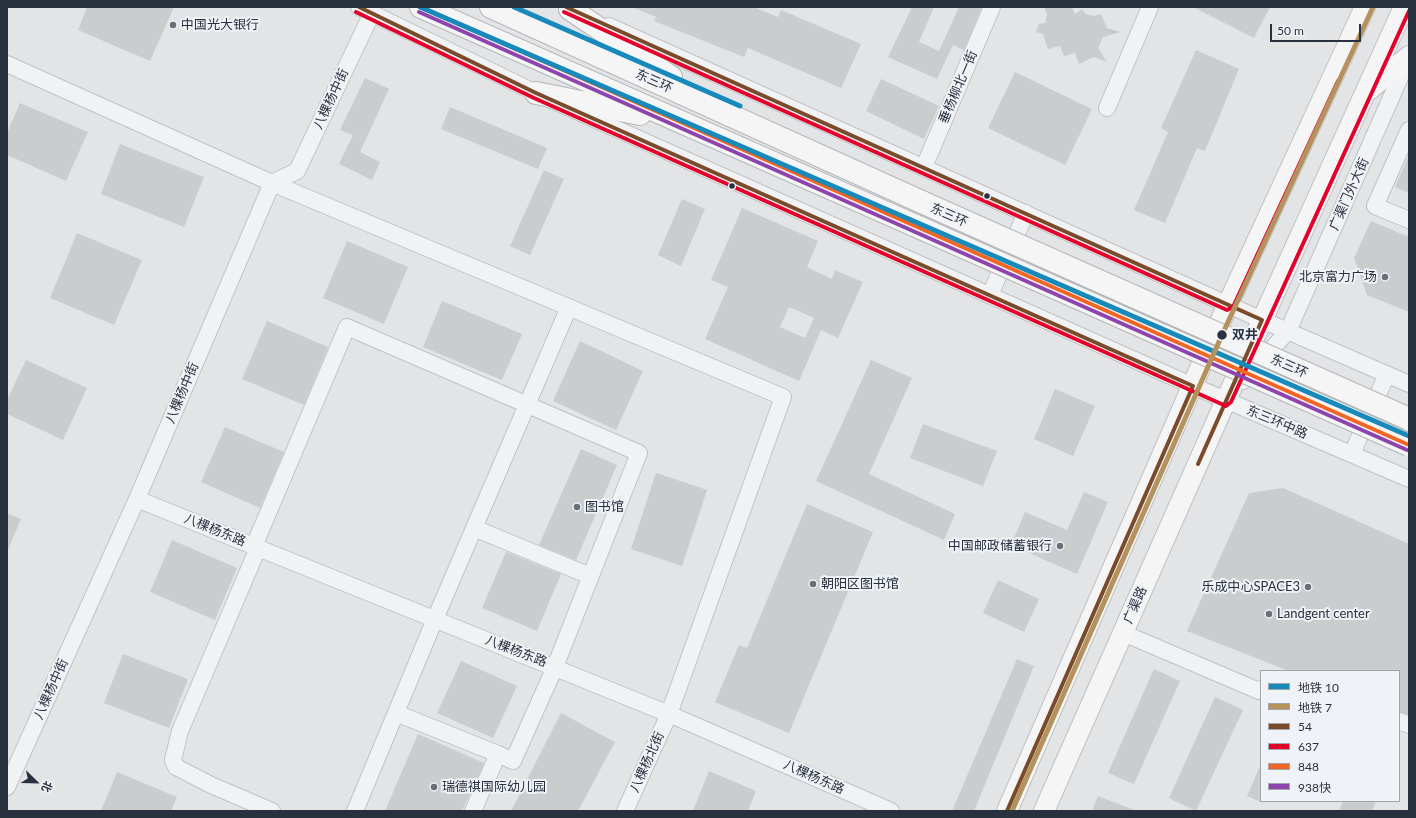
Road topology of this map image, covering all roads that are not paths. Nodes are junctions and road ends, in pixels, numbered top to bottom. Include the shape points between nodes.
1 (421, 7) edge
2 (491, 7) edge
3 (992, 7) edge
4 (1150, 7) edge
5 (1365, 7) edge
6 (1404, 7) edge
7 (568, 8) edge
8 (365, 10) edge
9 (1409, 56) edge
10 (7, 64) edge
11 (536, 93) junction
12 (1364, 94) junction
13 (1107, 108) dead end
14 (724, 112) junction
15 (680, 122) junction
16 (1409, 130) edge
17 (924, 168) junction
18 (272, 183) junction
19 (1026, 213) junction
20 (1409, 220) edge
21 (990, 295) junction
22 (1228, 304) junction
23 (569, 307) junction
24 (1262, 320) junction
25 (1288, 331) junction
26 (1387, 374) junction
27 (1409, 384) edge
28 (1193, 386) junction
29 (1226, 400) junction
30 (527, 404) junction
31 (1409, 419) edge
32 (1409, 445) edge
33 (1352, 454) junction
34 (1409, 479) edge
35 (137, 499) junction
36 (474, 528) junction
37 (256, 547) junction
38 (590, 576) junction
39 (435, 619) junction
40 (1122, 633) junction
41 (555, 666) junction
42 (1260, 690) edge
43 (396, 713) junction
44 (669, 714) junction
45 (498, 754) junction
46 (7, 787) edge
47 (272, 811) edge
48 (355, 811) edge
49 (473, 811) edge
50 (625, 811) edge
51 (891, 811) edge
52 (1007, 811) edge
53 (1044, 811) edge

1 - 15 highway, 东三环
2 - 14 highway, 东三环
3 - 17 street, 垂杨柳北一街
4 - 13 street
5 - 22 main road
6 - 12 main road, 广渠门外大街
7 - 14 highway
7 - 17 street
8 - 11 street, 东三环中路
8 - 18 street, 八棵杨中街 via 298,171
9 - 12 main road
9 - 25 street, 广渠门外大街
10 - 18 street
11 - 15 highway
11 - 21 street, 东三环中路
12 - 24 main road, 广渠门外大街
14 - 31 highway, 东三环, bridge via 924,204
15 - 32 highway, 东三环, bridge
16 - 20 street via 1375,206
17 - 19 street
18 - 23 street
18 - 35 street, 八棵杨中街
19 - 21 street
19 - 22 street
21 - 28 street, 东三环中路
22 - 24 street
22 - 28 main road
23 - 30 street
23 - 44 street, 八棵杨北街 via 783,397
24 - 25 street
24 - 29 main road, 广渠门外大街
25 - 26 street
25 - 29 street, 广渠门外大街
26 - 27 street
26 - 33 street
28 - 29 street, 东三环中路
28 - 52 main road
29 - 33 street, 东三环中路
29 - 40 main road, 广渠路
30 - 36 street
30 - 37 street via 347,327
30 - 38 street via 638,453
33 - 34 street, 东三环中路
35 - 37 street, 八棵杨东路
35 - 46 street, 八棵杨中街
36 - 38 street
36 - 39 street
37 - 39 street, 八棵杨东路
37 - 47 street via 180,731 173,760 176,767
38 - 41 street
39 - 41 street, 八棵杨东路
39 - 43 street
40 - 42 street
40 - 53 main road, 广渠路
41 - 44 street, 八棵杨东路
41 - 45 street via 513,761
43 - 45 street
43 - 48 street
44 - 50 street, 八棵杨北街
44 - 51 street, 八棵杨东路
45 - 49 street

